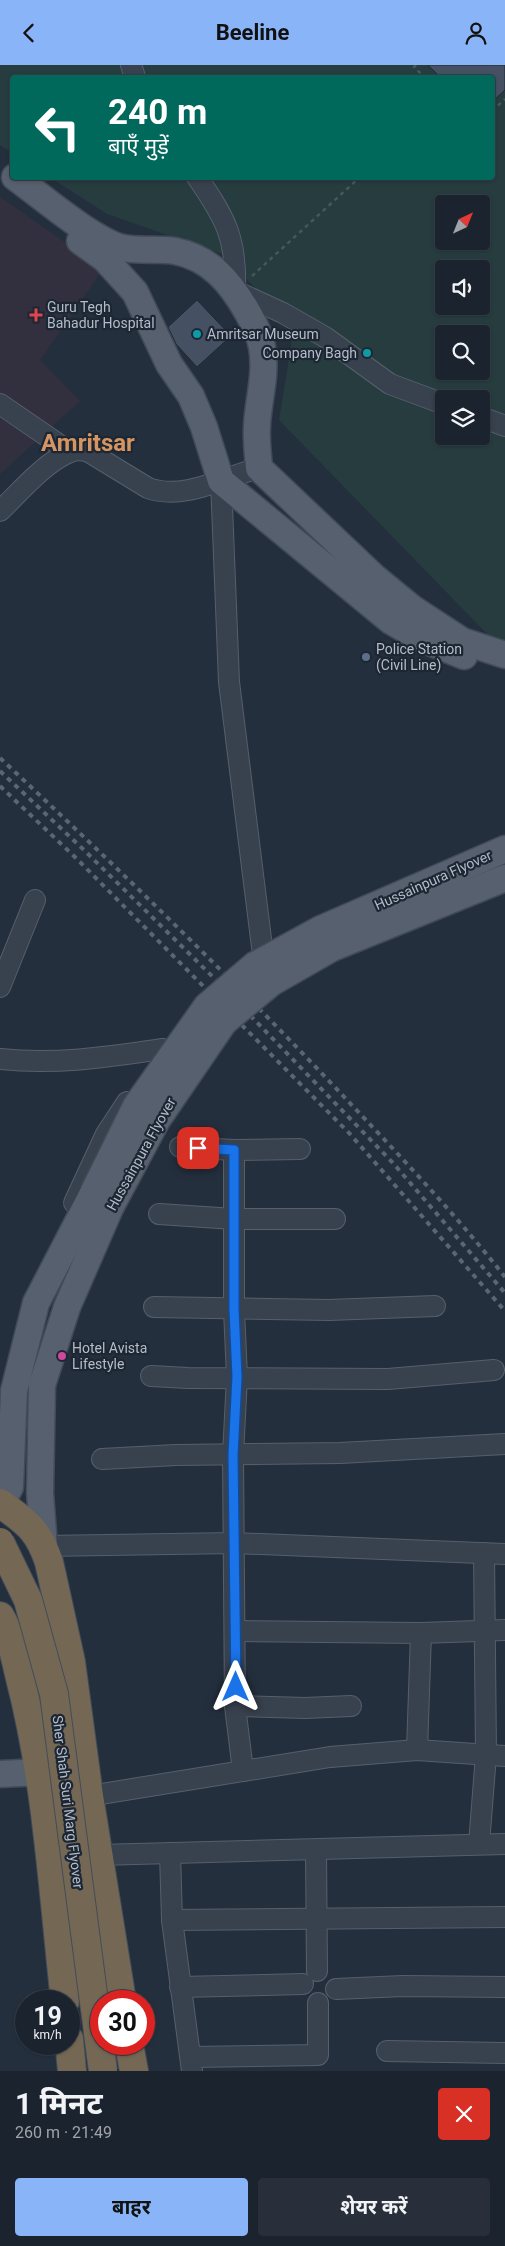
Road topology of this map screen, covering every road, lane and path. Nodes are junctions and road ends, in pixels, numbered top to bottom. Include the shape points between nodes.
1 (416, 65) edge
2 (422, 75) edge
3 (505, 99) edge
4 (495, 108) edge
5 (18, 180) edge
6 (199, 180) edge
7 (357, 180) edge
8 (0, 183) edge
9 (235, 291) junction
10 (435, 401) edge
11 (0, 404) edge
12 (490, 420) edge
13 (505, 426) edge
14 (70, 452) junction
15 (259, 468) junction
16 (221, 481) junction
17 (0, 511) edge
18 (505, 655) edge
19 (505, 671) edge
20 (505, 849) edge
21 (505, 878) edge
22 (35, 900) dead end
23 (262, 947) dead end
24 (0, 987) edge
25 (0, 1059) edge
26 (180, 1147) dead end
27 (300, 1149) dead end
28 (234, 1150) junction
29 (101, 1200) junction
30 (159, 1214) dead end
31 (234, 1219) junction
32 (335, 1219) dead end
33 (436, 1306) dead end
34 (154, 1307) dead end
35 (234, 1309) junction
36 (494, 1370) dead end
37 (152, 1376) dead end
38 (237, 1377) junction
39 (12, 1435) junction
40 (505, 1444) edge
41 (233, 1455) junction
42 (102, 1459) dead end
43 (3, 1508) edge
44 (0, 1542) edge
45 (234, 1543) junction
46 (44, 1546) junction
47 (484, 1553) junction
48 (505, 1554) edge
49 (0, 1573) edge
50 (57, 1601) junction
51 (2, 1619) edge
52 (483, 1630) junction
53 (505, 1630) edge
54 (236, 1631) junction
55 (421, 1633) junction
56 (235, 1705) junction
57 (351, 1706) dead end
58 (417, 1750) junction
59 (495, 1756) edge
60 (243, 1771) junction
61 (39, 1772) junction
62 (0, 1774) edge
63 (87, 1783) junction
64 (479, 1844) junction
65 (505, 1844) edge
66 (316, 1850) junction
67 (170, 1853) junction
68 (98, 1855) junction
69 (318, 1917) junction
70 (505, 1917) edge
71 (172, 1920) junction
72 (310, 1978) junction
73 (180, 1987) junction
74 (505, 1987) edge
75 (336, 1989) junction
76 (63, 1990) edge
77 (120, 1990) edge
78 (318, 2003) junction
79 (387, 2051) dead end
80 (505, 2053) edge
81 (70, 2055) edge
82 (131, 2055) edge
83 (318, 2063) edge
84 (191, 2064) edge
85 (72, 2071) edge
86 (87, 2071) edge
87 (103, 2071) edge
88 (134, 2071) edge

1 - 2 path via 414,67
3 - 4 path
5 - 9 main road via 97,237 120,247 189,255 209,265
6 - 9 street via 226,224 235,263
7 - 9 path
8 - 16 main road via 105,259 131,286 169,364 191,397
9 - 10 street via 325,337 390,384
9 - 15 main road via 262,345 264,369 257,427
11 - 14 street
12 - 13 street
14 - 16 street via 89,452 158,492 181,491
14 - 17 street via 44,470
15 - 16 street
15 - 18 main road via 374,577 413,609 462,641
16 - 19 main road via 391,621 422,639
16 - 23 street via 229,682
20 - 29 main road, Hussainpura Flyover, bridge via 321,929 256,965 207,1006 136,1106
21 - 29 main road, Hussainpura Flyover, bridge via 332,948 271,983 224,1022
22 - 24 street
25 - 39 street via 67,1062 163,1049 106,1134 72,1209 30,1287 1,1414
26 - 28 street
27 - 28 street
28 - 31 street
29 - 39 main road, Hussainpura Flyover via 36,1303 14,1391
29 - 46 main road, Hussainpura Flyover via 42,1385 40,1493
30 - 31 street
31 - 32 street
31 - 35 street
33 - 35 street via 329,1311
34 - 35 street
35 - 38 street
36 - 38 street via 388,1379
37 - 38 street via 188,1379
38 - 41 street
39 - 43 main road, Hussainpura Flyover via 10,1487
40 - 41 street
41 - 42 street
41 - 45 street
43 - 46 highway via 34,1530
44 - 87 highway, Sher Shah Suri Marg Flyover, bridge via 28,1600 54,1694
45 - 46 street
45 - 47 street
45 - 54 street
46 - 50 highway
47 - 48 street
47 - 52 street
49 - 86 highway, Sher Shah Suri Marg Flyover via 15,1606 39,1694
50 - 51 highway via 48,1621 36,1630 20,1631
50 - 63 highway via 71,1662
51 - 61 highway via 26,1699
52 - 53 street
52 - 55 street
52 - 59 street
54 - 55 street
54 - 56 street
55 - 58 street
56 - 57 street
56 - 60 street
58 - 59 street
58 - 60 street via 330,1757
59 - 64 street
60 - 63 street
61 - 62 main road
61 - 63 main road
61 - 76 highway
63 - 68 highway
64 - 65 street
64 - 66 street
66 - 67 street
66 - 69 street
67 - 68 street
67 - 71 street
68 - 77 highway
69 - 70 street
69 - 71 street
69 - 72 street
71 - 73 street
72 - 73 street
72 - 75 street via 321,1970 335,1980
72 - 78 street via 305,1993
73 - 84 street
74 - 75 street
75 - 78 street via 326,2002
78 - 83 street
79 - 80 street
81 - 85 highway
82 - 88 highway
83 - 84 street

